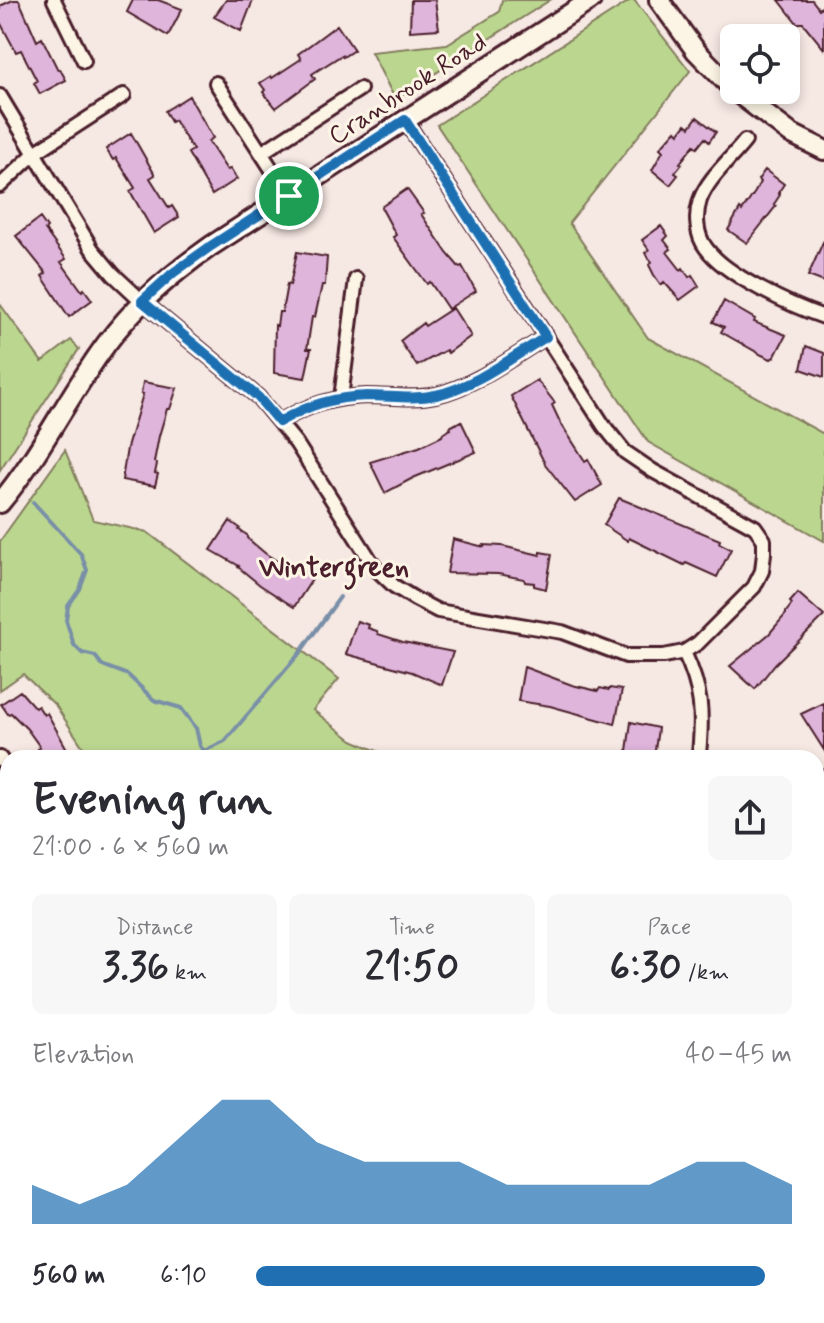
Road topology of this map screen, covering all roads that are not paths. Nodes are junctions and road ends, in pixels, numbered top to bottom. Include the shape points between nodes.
1 (54, 0) edge
2 (591, 0) edge
3 (659, 0) edge
4 (84, 61) dead end
5 (720, 76) edge
6 (216, 83) dead end
7 (360, 89) dead end
8 (124, 95) dead end
9 (0, 96) edge
10 (752, 104) edge
11 (405, 120) junction
12 (745, 141) dead end
13 (824, 150) edge
14 (36, 152) junction
15 (261, 153) junction
16 (0, 186) edge
17 (289, 196) junction
18 (356, 279) dead end
19 (142, 301) junction
20 (824, 317) edge
21 (546, 337) junction
22 (341, 398) junction
23 (279, 422) junction
24 (0, 503) edge
25 (684, 652) junction
26 (699, 750) edge

1 - 4 street
2 - 11 street, Cranbrook Road
3 - 5 street
6 - 15 street
7 - 15 street
8 - 14 street
9 - 14 street
10 - 13 street
11 - 17 street, Cranbrook Road
11 - 21 street
12 - 20 street via 700,201 698,231 705,247 738,275
14 - 16 street
14 - 19 street via 92,249
15 - 17 street
17 - 19 street, Cranbrook Road via 191,260
18 - 22 street
19 - 23 street via 258,397
19 - 24 street, Cranbrook Road via 106,344
21 - 22 street via 455,389 412,398
21 - 25 street via 625,452 755,527 764,540 762,571 754,587
22 - 23 street via 306,406
23 - 25 street via 376,569 415,599 438,611 562,632 626,656
25 - 26 street via 700,694

